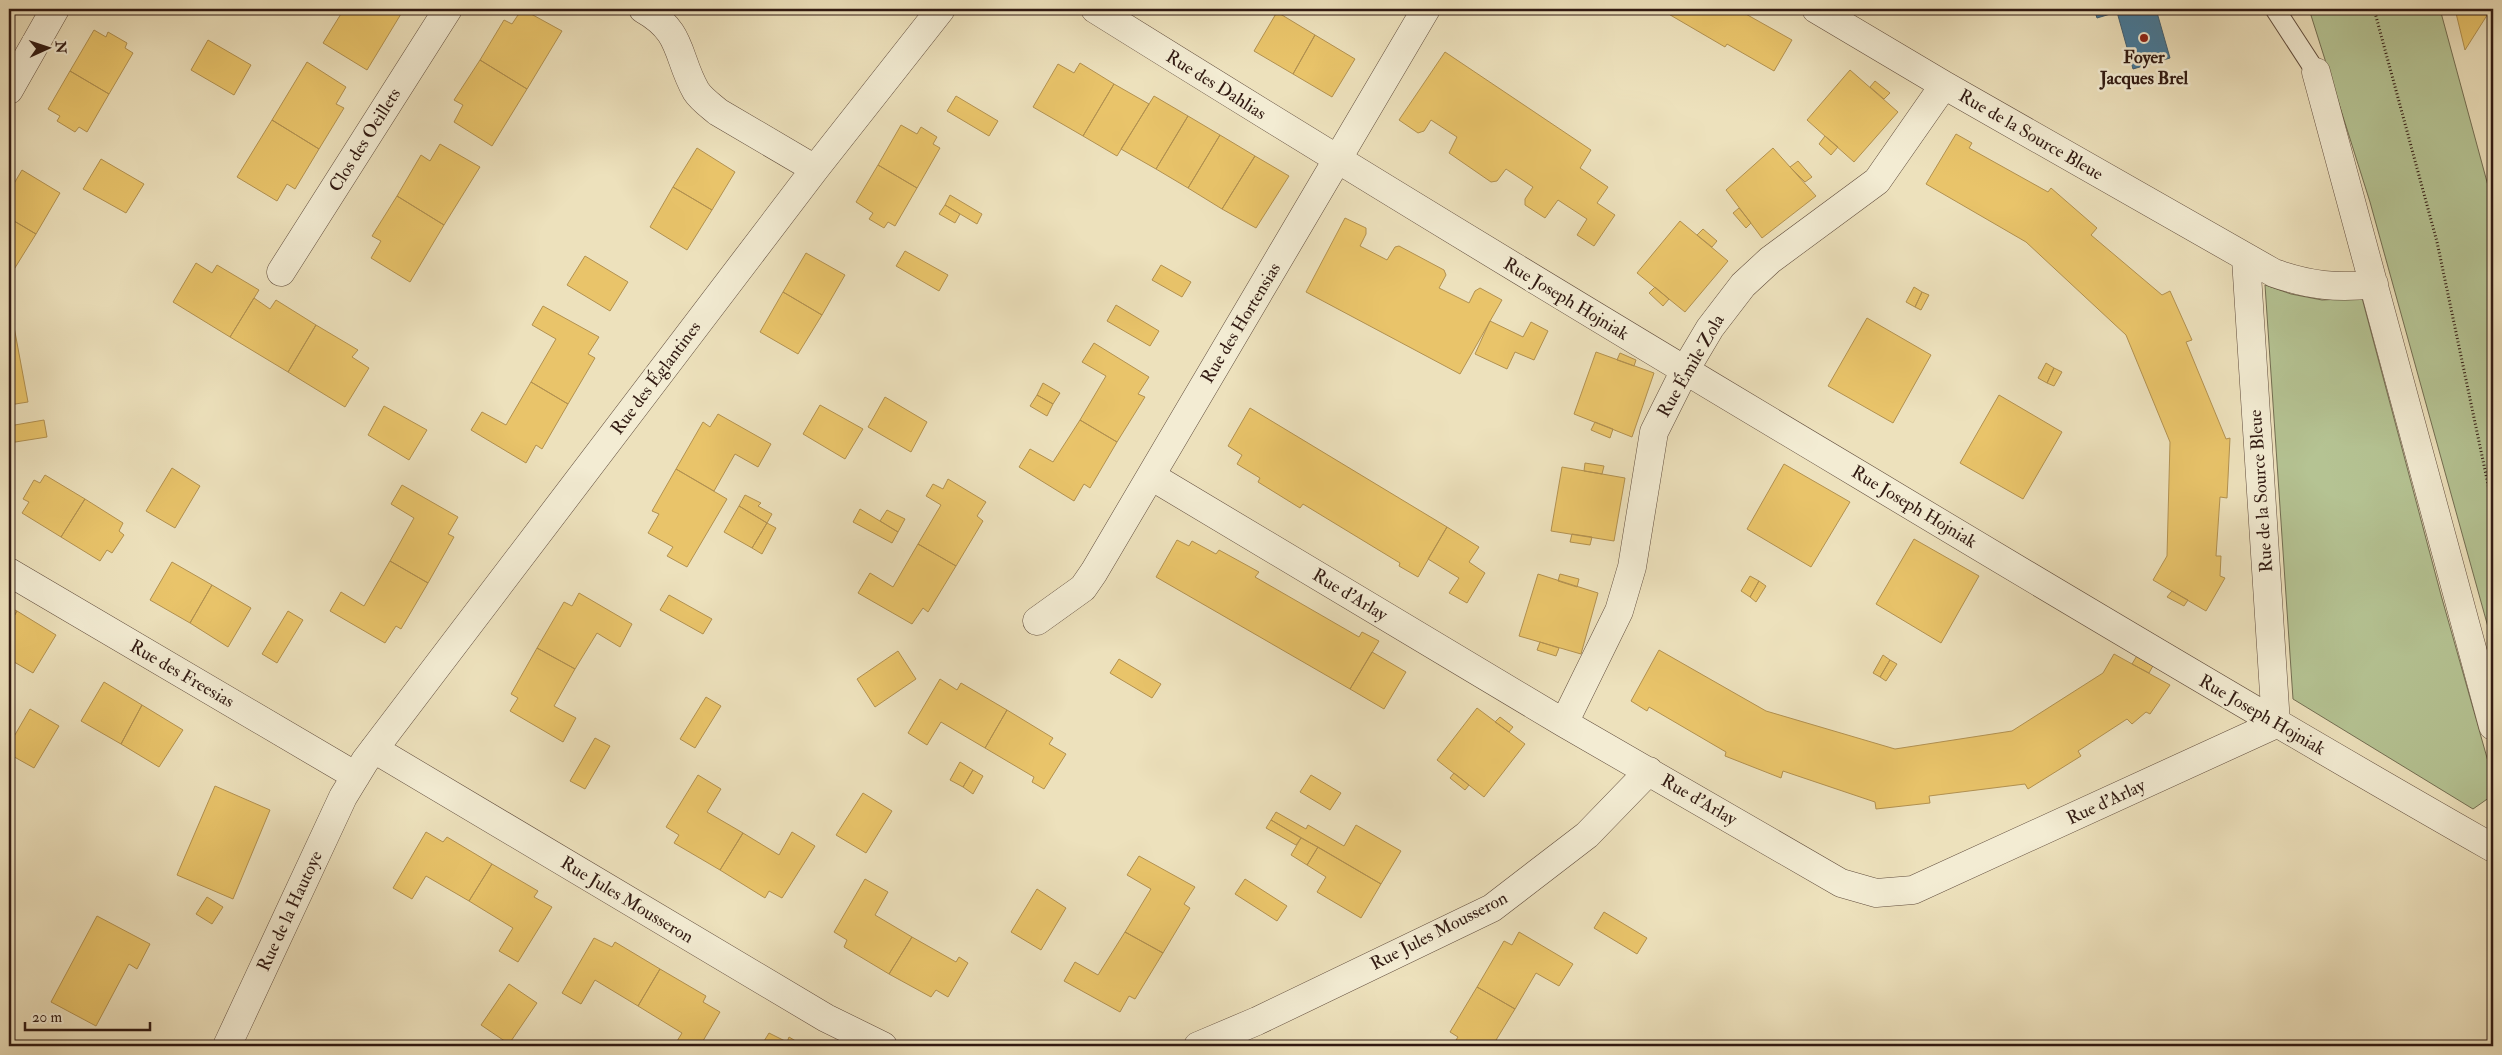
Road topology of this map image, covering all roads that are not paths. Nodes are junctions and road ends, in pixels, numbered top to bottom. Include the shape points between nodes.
1 (55, 9) edge
2 (448, 9) edge
3 (644, 9) edge
4 (941, 9) edge
5 (1095, 9) edge
6 (1426, 9) edge
7 (1816, 9) edge
8 (2274, 9) edge
9 (2316, 72) joint
10 (1944, 85) junction
11 (9, 90) edge
12 (1338, 161) junction
13 (815, 169) junction
14 (2246, 258) junction
15 (281, 272) dead end
16 (2374, 284) junction
17 (1685, 370) junction
18 (1151, 476) junction
19 (9, 572) edge
20 (1037, 621) dead end
21 (1564, 723) junction
22 (2276, 724) junction
23 (2493, 726) edge
24 (374, 749) junction
25 (1650, 771) junction
26 (356, 776) junction
27 (2493, 848) edge
28 (227, 1046) edge
29 (883, 1046) edge
30 (1198, 1046) edge

1 - 11 street
2 - 15 street, Clos des Oeillets
3 - 13 street via 669,28 696,90 706,102
4 - 13 street, Rue des Églantines
5 - 12 street, Rue des Dahlias
6 - 12 street, Rue des Hortensias
7 - 10 street, Rue de la Source Bleue
8 - 9 lane
9 - 16 street
10 - 14 street, Rue de la Source Bleue
10 - 17 street, Rue Émile Zola via 1877,181 1770,260 1743,285 1710,328
12 - 17 street, Rue Joseph Hojniak
12 - 18 street, Rue des Hortensias
13 - 24 street, Rue des Églantines
14 - 16 street, Rue de la Source Bleue via 2301,283 2350,287
14 - 22 street, Rue de la Source Bleue
16 - 23 street
17 - 21 street, Rue Émile Zola via 1654,432 1632,567 1619,612
17 - 22 street, Rue Joseph Hojniak
18 - 20 street, Rue des Hortensias via 1083,588
18 - 21 street, Rue d'Arlay
19 - 26 street, Rue des Freesias
21 - 25 street, Rue d'Arlay
22 - 25 street, Rue d'Arlay via 1913,890 1893,894 1858,890 1841,883
22 - 27 street, Rue Joseph Hojniak
24 - 26 street, Rue des Églantines
24 - 29 street, Rue Jules Mousseron via 826,1018
25 - 30 street, Rue Jules Mousseron via 1587,835 1492,908
26 - 28 street, Rue de la Hautoye

